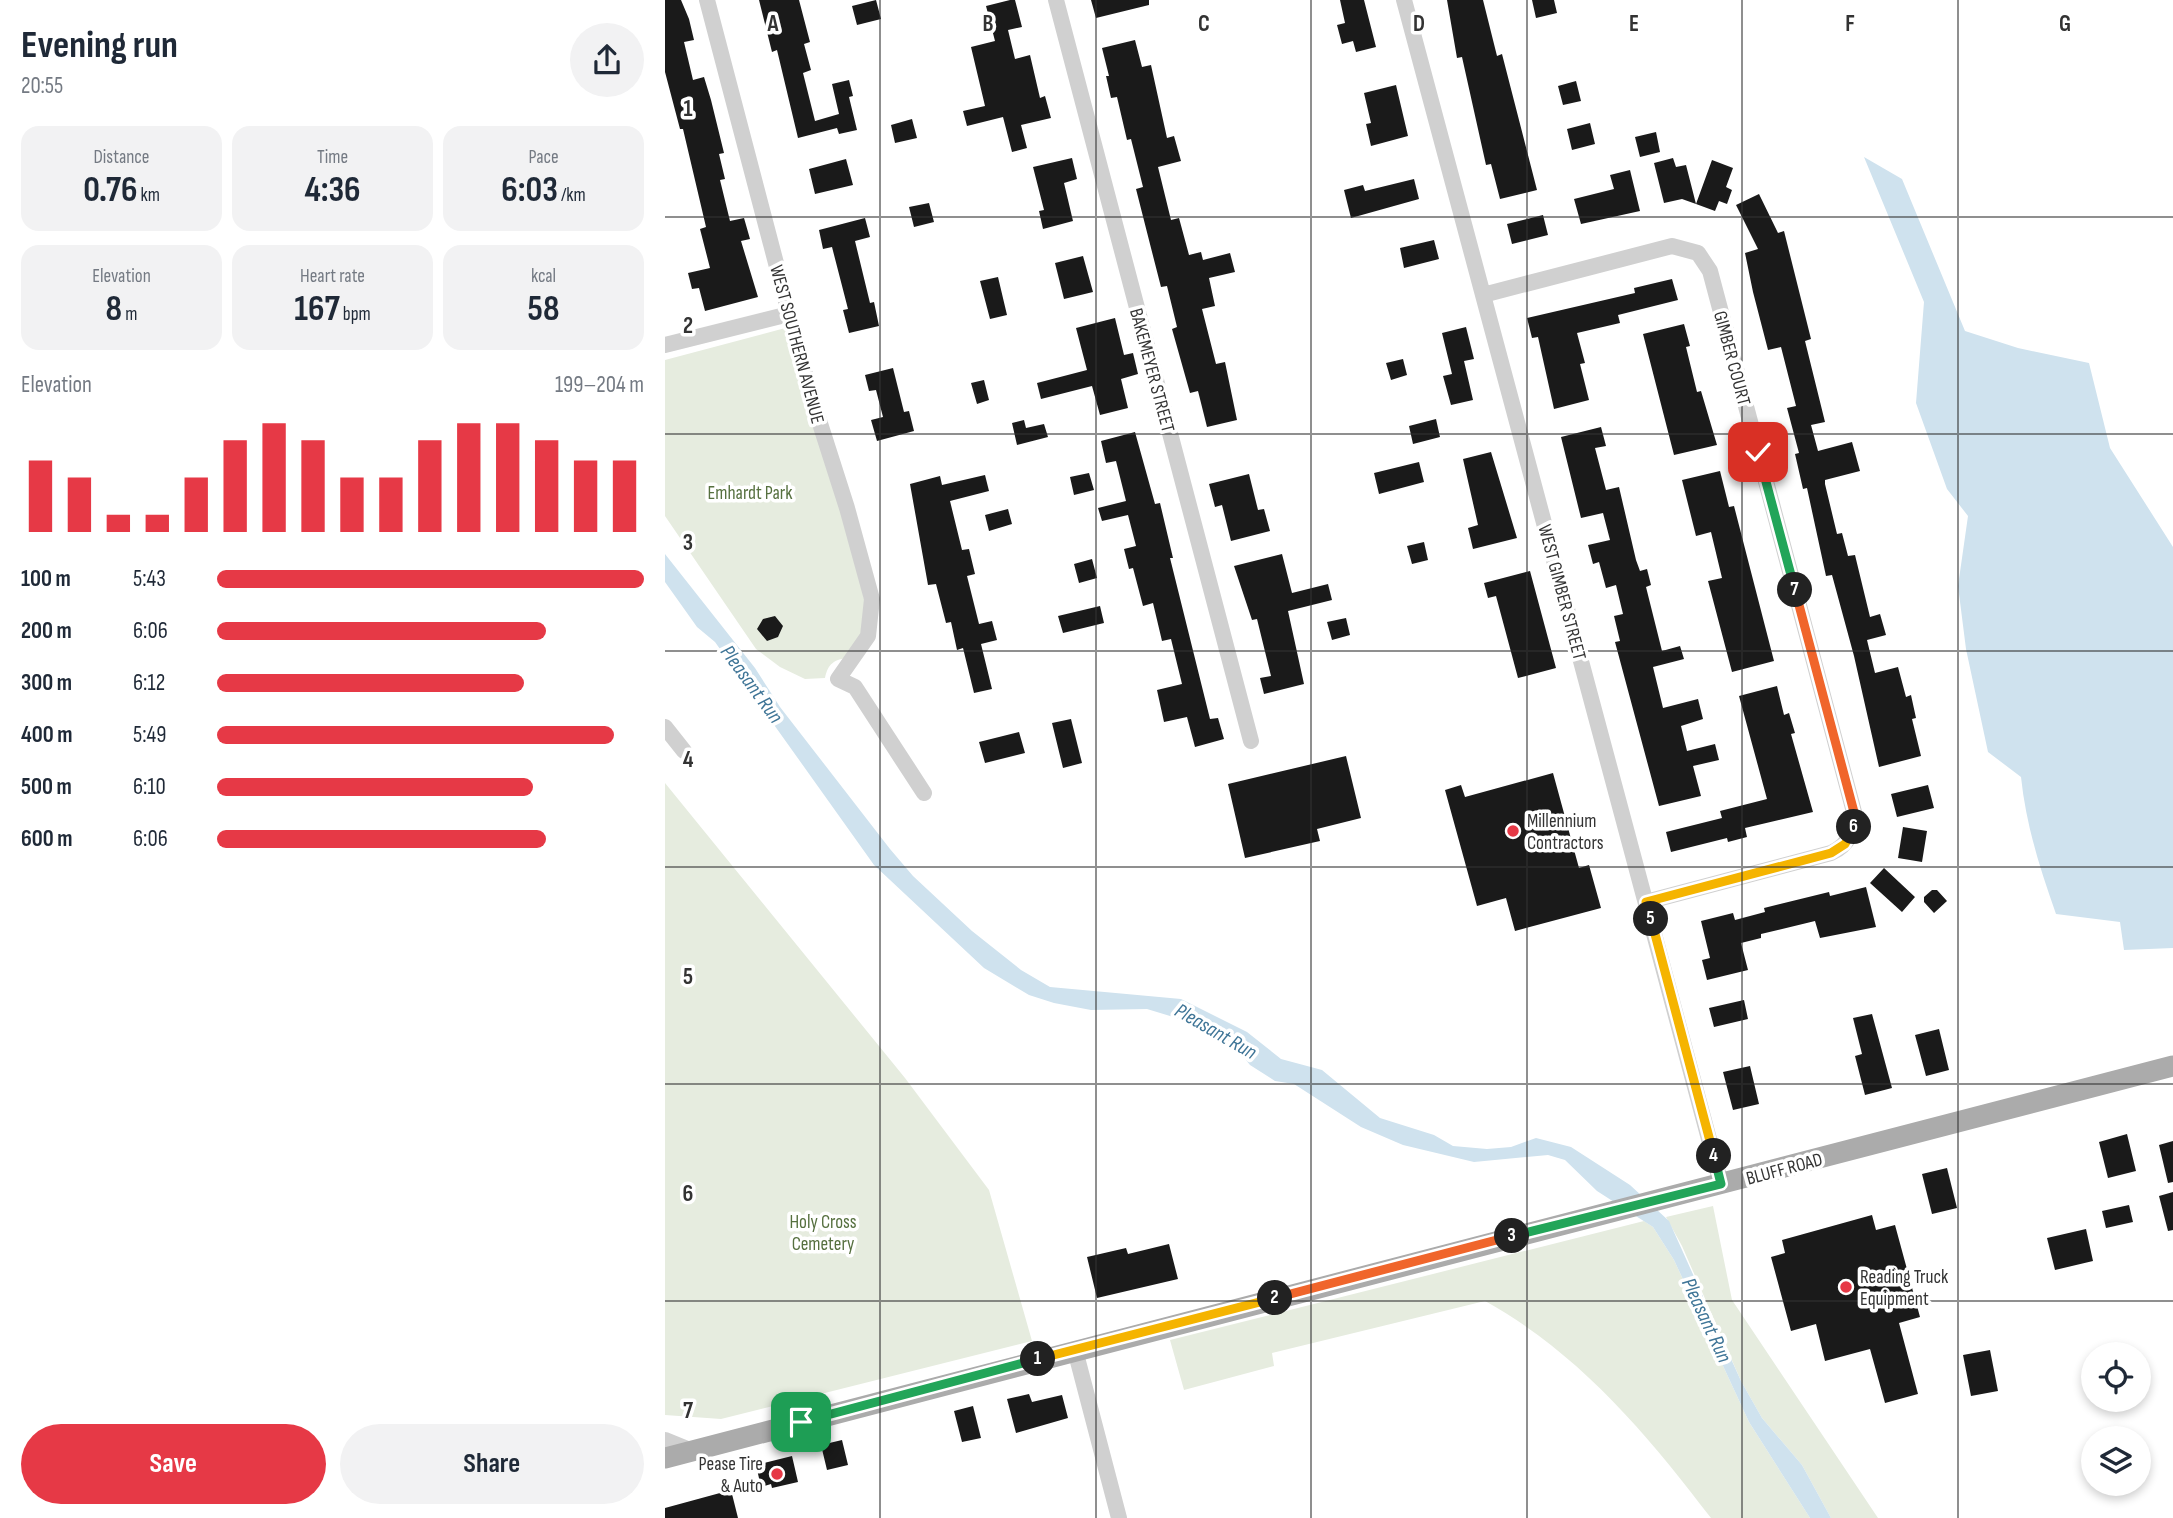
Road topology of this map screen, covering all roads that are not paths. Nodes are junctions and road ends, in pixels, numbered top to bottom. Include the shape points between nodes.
1 (707, 0) edge
2 (1056, 0) edge
3 (1404, 0) edge
4 (1483, 295) junction
5 (789, 314) junction
6 (665, 345) edge
7 (665, 727) edge
8 (1251, 741) dead end
9 (684, 751) dead end
10 (924, 793) dead end
11 (1646, 902) junction
12 (2173, 1066) edge
13 (1721, 1184) junction
14 (1075, 1350) junction
15 (665, 1440) edge
16 (692, 1451) junction
17 (665, 1458) edge
18 (1119, 1518) edge

1 - 5 street, WEST SOUTHERN AVENUE
2 - 8 street, BAKEMEYER STREET
3 - 4 street, WEST GIMBER STREET
4 - 11 street, WEST GIMBER STREET
4 - 11 street, GIMBER COURT via 1672,246 1698,253 1710,271 1854,823 1845,844 1831,853
5 - 6 street
5 - 10 street, WEST SOUTHERN AVENUE via 872,599 868,636 838,678 855,687
7 - 9 street
11 - 13 street, WEST GIMBER STREET
12 - 13 main road, BLUFF ROAD
13 - 14 main road, BLUFF ROAD
14 - 16 main road, BLUFF ROAD
14 - 18 street
15 - 16 street
16 - 17 main road, BLUFF ROAD

